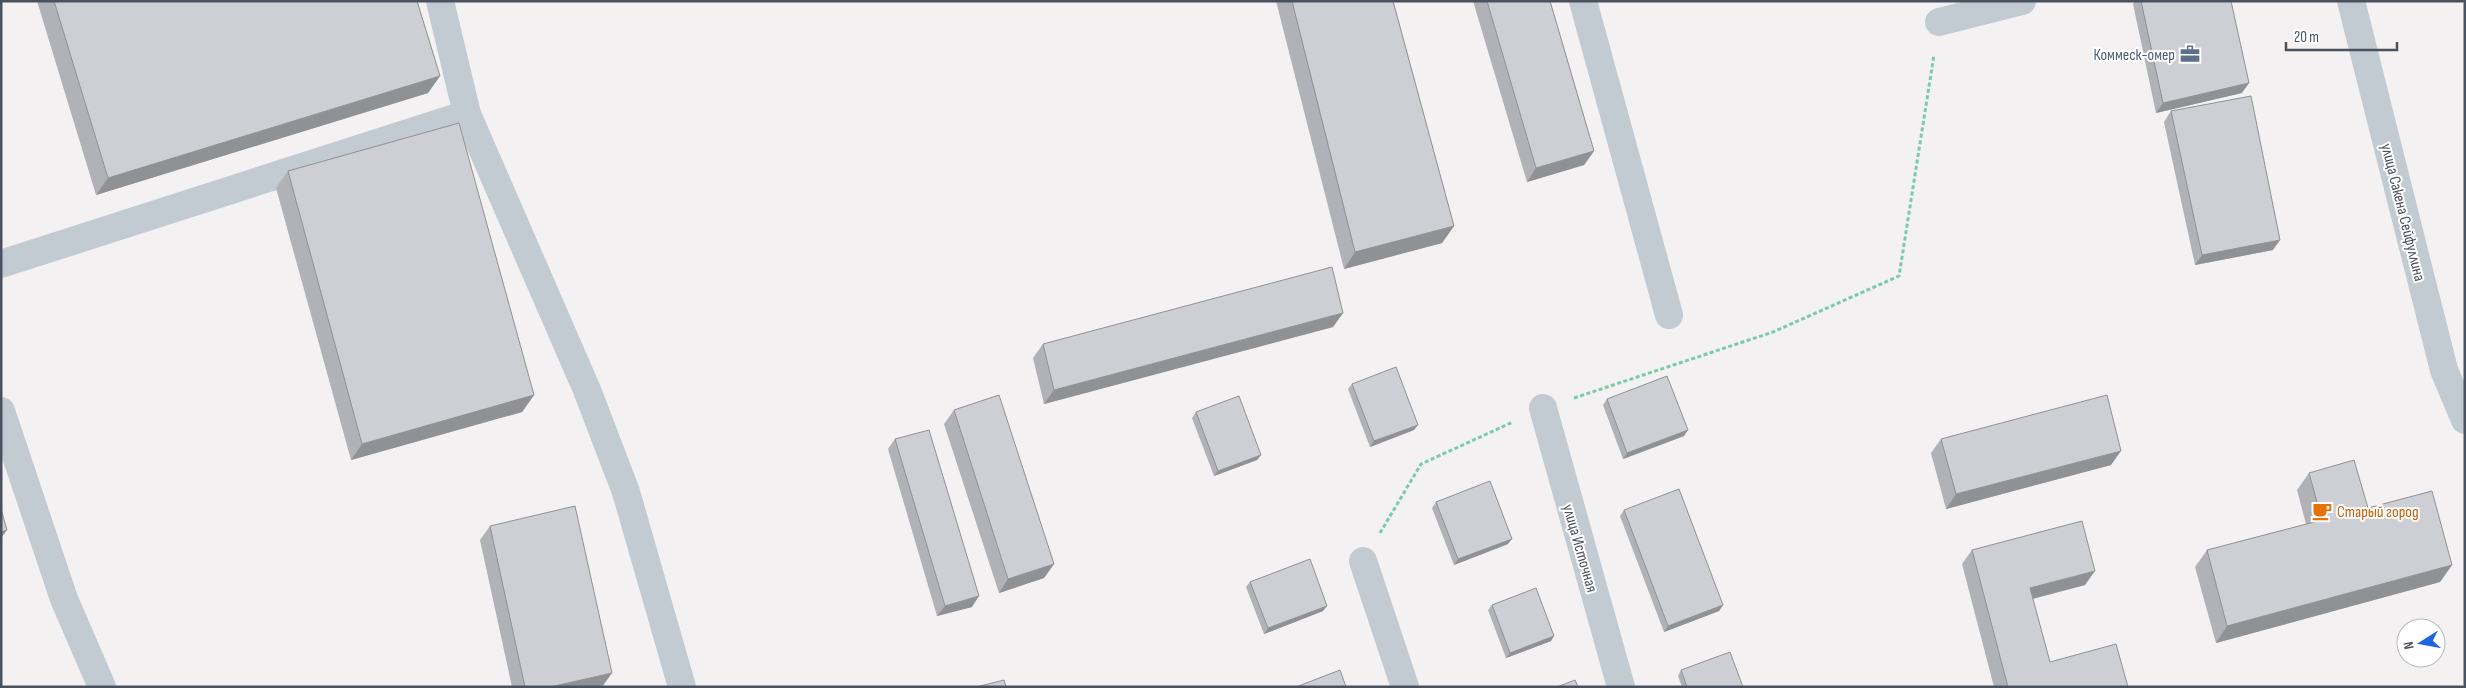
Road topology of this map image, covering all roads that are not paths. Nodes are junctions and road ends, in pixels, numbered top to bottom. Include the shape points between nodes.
1 (440, 1) edge
2 (1583, 1) edge
3 (2022, 1) edge
4 (2351, 1) edge
5 (1939, 22) road end
6 (467, 114) junction
7 (1, 264) edge
8 (1669, 315) dead end
9 (1543, 408) road end
10 (1, 412) edge
11 (2465, 420) edge
12 (1363, 561) road end
13 (102, 687) edge
14 (682, 687) edge
15 (1405, 687) edge
16 (1622, 687) edge

1 - 6 street
2 - 8 street
3 - 5 street
4 - 11 street, улица Сакена Сейфуллина via 2444,370
6 - 7 street
6 - 14 street via 587,390 626,492
9 - 16 street, улица Источная
10 - 13 street via 64,599
12 - 15 street

